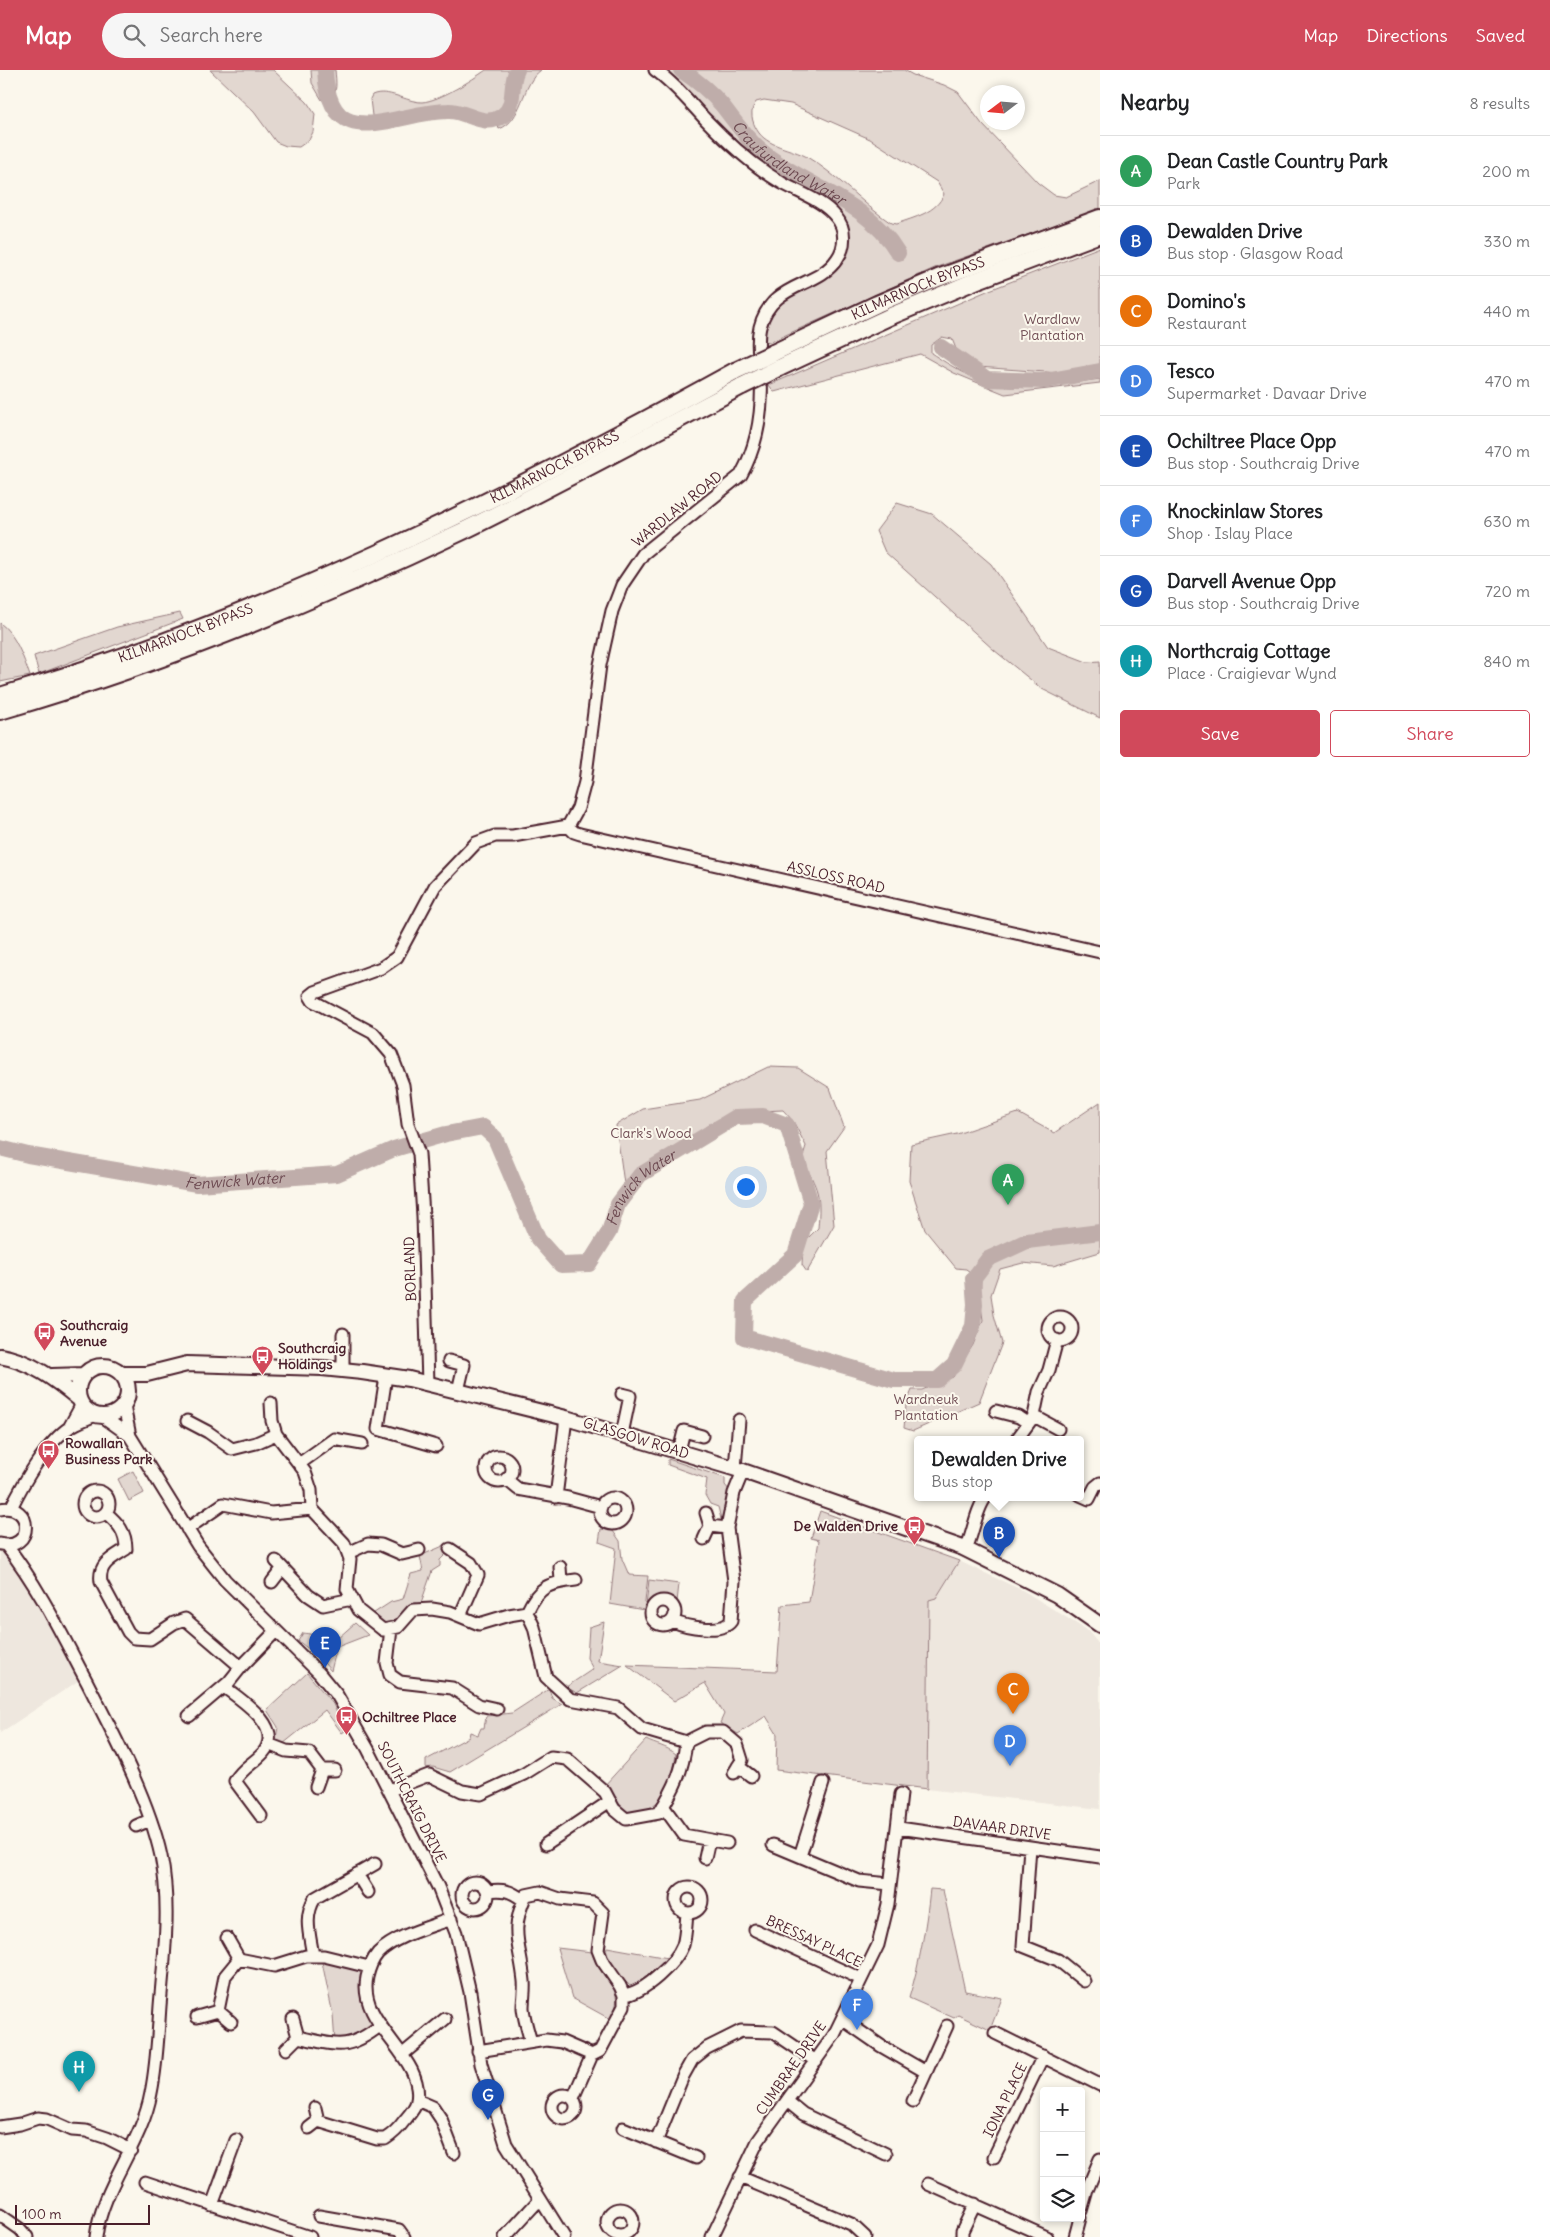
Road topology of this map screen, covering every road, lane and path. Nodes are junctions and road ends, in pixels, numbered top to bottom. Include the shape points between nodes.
1 (655, 70) edge
2 (1100, 218) edge
3 (1100, 234) edge
4 (776, 361) junction
5 (738, 379) junction
6 (0, 696) edge
7 (0, 711) edge
8 (568, 826) junction
9 (1100, 952) edge
10 (343, 1334) dead end
11 (1057, 1340) dead end
12 (0, 1356) edge
13 (449, 1361) dead end
14 (343, 1370) junction
15 (121, 1374) junction
16 (146, 1374) junction
17 (84, 1375) junction
18 (52, 1376) junction
19 (386, 1376) junction
20 (428, 1384) junction
21 (458, 1391) junction
22 (128, 1393) junction
23 (622, 1394) dead end
24 (81, 1401) junction
25 (271, 1403) dead end
26 (124, 1406) junction
27 (996, 1411) dead end
28 (98, 1416) junction
29 (566, 1418) junction
30 (739, 1420) dead end
31 (1031, 1420) junction
32 (187, 1421) dead end
33 (70, 1426) junction
34 (1058, 1430) dead end
35 (276, 1434) junction
36 (622, 1434) junction
37 (130, 1436) junction
38 (702, 1436) dead end
39 (1019, 1436) edge
40 (362, 1444) dead end
41 (436, 1446) dead end
42 (679, 1451) junction
43 (299, 1464) junction
44 (739, 1469) junction
45 (506, 1479) dead end
46 (1100, 1483) edge
47 (556, 1497) junction
48 (1084, 1497) edge
49 (982, 1501) edge
50 (601, 1507) dead end
51 (5, 1509) edge
52 (312, 1509) junction
53 (106, 1513) dead end
54 (706, 1513) dead end
55 (710, 1526) junction
56 (727, 1528) junction
57 (187, 1529) junction
58 (704, 1539) dead end
59 (3, 1545) edge
60 (450, 1549) dead end
61 (420, 1550) dead end
62 (966, 1550) junction
63 (348, 1553) junction
64 (560, 1567) dead end
65 (576, 1580) dead end
66 (272, 1582) dead end
67 (561, 1582) junction
68 (352, 1599) junction
69 (527, 1612) junction
70 (460, 1616) junction
71 (673, 1621) dead end
72 (1099, 1626) edge
73 (391, 1628) junction
74 (276, 1631) junction
75 (241, 1667) junction
76 (224, 1687) junction
77 (497, 1709) dead end
78 (189, 1716) dead end
79 (686, 1742) junction
80 (268, 1744) junction
81 (322, 1770) junction
82 (335, 1770) dead end
83 (751, 1776) dead end
84 (823, 1783) dead end
85 (316, 1787) dead end
86 (390, 1790) junction
87 (902, 1794) dead end
88 (610, 1801) junction
89 (663, 1806) junction
90 (261, 1816) dead end
91 (150, 1820) junction
92 (136, 1826) dead end
93 (899, 1828) junction
94 (709, 1840) junction
95 (727, 1843) dead end
96 (546, 1844) dead end
97 (773, 1845) dead end
98 (1030, 1847) junction
99 (800, 1856) junction
100 (705, 1858) dead end
101 (1100, 1858) edge
102 (375, 1864) dead end
103 (357, 1874) junction
104 (890, 1884) junction
105 (487, 1891) dead end
106 (368, 1892) dead end
107 (524, 1900) junction
108 (688, 1913) dead end
109 (451, 1919) junction
110 (755, 1930) dead end
111 (227, 1938) dead end
112 (314, 1956) junction
113 (239, 1960) junction
114 (369, 1967) junction
115 (861, 1979) junction
116 (1084, 1981) dead end
117 (624, 1995) junction
118 (218, 2011) junction
119 (197, 2017) dead end
120 (445, 2018) dead end
121 (293, 2019) dead end
122 (842, 2019) junction
123 (231, 2022) dead end
124 (381, 2025) junction
125 (947, 2026) dead end
126 (995, 2033) dead end
127 (298, 2037) junction
128 (530, 2042) junction
129 (286, 2049) dead end
130 (478, 2052) junction
131 (403, 2054) junction
132 (592, 2055) junction
133 (1043, 2056) junction
134 (816, 2061) junction
135 (926, 2072) junction
136 (1100, 2085) edge
137 (573, 2098) dead end
138 (417, 2100) junction
139 (786, 2100) junction
140 (913, 2101) dead end
141 (316, 2108) dead end
142 (0, 2127) edge
143 (623, 2128) dead end
144 (236, 2140) dead end
145 (656, 2142) junction
146 (131, 2150) junction
147 (454, 2153) dead end
148 (886, 2154) dead end
149 (994, 2157) dead end
150 (696, 2158) dead end
151 (1100, 2159) edge
152 (740, 2177) junction
153 (1096, 2179) edge
154 (145, 2182) dead end
155 (928, 2184) dead end
156 (540, 2199) junction
157 (1085, 2202) edge
158 (212, 2204) junction
159 (975, 2204) junction
160 (0, 2215) edge
161 (319, 2216) dead end
162 (1079, 2222) edge
163 (715, 2231) edge
164 (27, 2237) edge
165 (96, 2237) edge
166 (310, 2237) edge
167 (404, 2237) edge
168 (505, 2237) edge
169 (564, 2237) edge
170 (865, 2237) edge
171 (962, 2237) edge
172 (1047, 2237) edge
173 (1075, 2237) edge

1 - 8 street, WARDLAW ROAD via 750,162 826,206 841,224 843,241 839,257 831,267 781,295 770,306 762,322 759,339 760,423 741,475 644,554 627,574 617,594 600,665 585,782 578,808
2 - 4 highway, KILMARNOCK BYPASS via 876,304
3 - 4 highway, KILMARNOCK BYPASS
4 - 5 highway, KILMARNOCK BYPASS, bridge
5 - 6 highway, KILMARNOCK BYPASS via 466,512 289,592 157,644
5 - 7 highway, KILMARNOCK BYPASS via 507,509 354,580 234,630
8 - 9 street, ASSLOSS ROAD via 580,834
8 - 20 street, BORLAND via 495,836 476,843 435,886 397,957 385,966 310,996 313,1001 373,1033 391,1054 403,1085 408,1124 419,1154
10 - 14 street
11 - 31 street
12 - 18 main road
13 - 21 street via 464,1365
14 - 16 main road, GLASGOW ROAD via 187,1364
14 - 19 main road, GLASGOW ROAD
15 - 16 main road, GLASGOW ROAD
15 - 17 main road via 102,1366
15 - 22 main road
16 - 22 main road
17 - 18 main road
17 - 24 main road via 80,1382
18 - 24 main road
19 - 20 main road, GLASGOW ROAD
19 - 41 street via 378,1429
20 - 21 main road, GLASGOW ROAD
21 - 29 main road, GLASGOW ROAD
22 - 26 main road
23 - 36 street via 630,1396
24 - 28 main road via 85,1409
24 - 33 street
25 - 35 street
26 - 28 main road via 111,1415
26 - 37 street, SOUTHCRAIG DRIVE
27 - 31 street
28 - 33 street
28 - 37 street, SOUTHCRAIG DRIVE
29 - 36 main road, GLASGOW ROAD
29 - 47 street
30 - 44 street
31 - 34 street
31 - 39 street
32 - 35 street via 232,1449
33 - 51 street via 54,1440
35 - 43 street
36 - 42 main road, GLASGOW ROAD
37 - 57 street, SOUTHCRAIG DRIVE
38 - 42 street via 684,1431
40 - 43 street via 334,1439
42 - 44 main road, GLASGOW ROAD
43 - 52 street via 311,1490
44 - 56 street
44 - 62 main road, GLASGOW ROAD
45 - 47 street via 518,1490
46 - 48 street via 1089,1499
47 - 50 street
49 - 62 street
51 - 59 street via 23,1517 25,1530 17,1542
52 - 57 street via 271,1514 223,1504
52 - 63 street via 344,1543
53 - 75 street via 118,1523 126,1538 126,1549 105,1562 99,1573 128,1632 134,1638 150,1639 185,1619
54 - 55 street
55 - 56 street
55 - 58 street
56 - 71 street via 734,1581 731,1621 722,1628 687,1627
57 - 74 street, SOUTHCRAIG DRIVE via 224,1580
59 - 91 street via 19,1561 74,1655
60 - 70 street via 471,1564 478,1575
61 - 63 street via 402,1554 381,1545 368,1544
62 - 72 main road, GLASGOW ROAD via 1057,1595
63 - 68 street via 347,1589
64 - 67 street
65 - 67 street
66 - 68 street via 279,1565 308,1595 323,1605
67 - 69 street via 551,1582 539,1591
68 - 73 street via 358,1610 378,1626 384,1630
69 - 70 street via 479,1624
69 - 79 street via 534,1627 546,1677 570,1699 618,1708 642,1729
70 - 73 street via 432,1609 413,1610 398,1627
73 - 77 street via 390,1675 400,1682 452,1688 479,1705
74 - 75 street
74 - 86 street, SOUTHCRAIG DRIVE via 337,1695
75 - 76 street
76 - 78 street
76 - 80 street via 256,1711 265,1725
79 - 83 street via 706,1732 722,1732 738,1744 742,1760 736,1770
79 - 89 street via 675,1787
80 - 81 street via 286,1751 309,1753
80 - 90 street via 235,1781
81 - 82 street
81 - 85 street
84 - 99 street
86 - 88 street via 429,1775 462,1791 481,1794 551,1757 567,1759 605,1792
86 - 109 street, SOUTHCRAIG DRIVE
87 - 93 street, CUMBRAE DRIVE
88 - 89 street via 626,1819 658,1813
88 - 96 street
89 - 94 street via 684,1835
91 - 92 street
91 - 146 street via 165,1881 165,1946 152,2092 146,2117
93 - 98 street, DAVAAR DRIVE
93 - 104 street, CUMBRAE DRIVE
94 - 95 street
94 - 100 street
97 - 99 street
98 - 101 street, DAVAAR DRIVE
98 - 116 street via 1023,1946 1058,1960
99 - 104 street via 860,1881
102 - 103 street
103 - 106 street
103 - 112 street via 315,1898 309,1907 307,1917
104 - 115 street, CUMBRAE DRIVE via 878,1945
105 - 107 street via 511,1891
107 - 117 street via 526,1894 540,1892 560,1899 593,1903 602,1913 598,1950
107 - 128 street via 516,1924 525,1982 523,2010
108 - 117 street via 683,1944 674,1960 641,1991
109 - 114 street via 395,1940 378,1954
109 - 130 street, SOUTHCRAIG DRIVE via 470,1992
110 - 115 street, BRESSAY PLACE
111 - 113 street
112 - 113 street via 274,1966
112 - 114 street via 336,1957
113 - 118 street via 225,1976
114 - 124 street via 366,1982 368,2000
115 - 122 street, CUMBRAE DRIVE
117 - 132 street via 624,2006 600,2051
118 - 119 street
118 - 123 street
120 - 131 street
121 - 127 street
122 - 134 street, CUMBRAE DRIVE
122 - 135 street
124 - 127 street via 349,2044
124 - 131 street
125 - 135 street
126 - 133 street
127 - 129 street
128 - 130 street
128 - 132 street via 562,2042
130 - 156 street, SOUTHCRAIG DRIVE via 506,2144
131 - 138 street via 414,2081
132 - 137 street
133 - 136 street
133 - 149 street, IONA PLACE
134 - 139 street, CUMBRAE DRIVE
134 - 145 street via 773,2032 741,2031 706,2048 692,2060 683,2076
135 - 140 street
138 - 141 street via 415,2108 385,2139 314,2124
138 - 147 street via 433,2107
139 - 148 street via 803,2114
139 - 152 street, CUMBRAE DRIVE via 758,2141
142 - 146 street via 47,2119 72,2130 107,2138
143 - 145 street
144 - 158 street
145 - 150 street
146 - 165 street via 107,2200
151 - 153 street
152 - 163 street, CUMBRAE DRIVE
152 - 170 street via 851,2224
153 - 157 street
154 - 158 street
155 - 159 street
156 - 168 street
156 - 169 street, SOUTHCRAIG DRIVE
158 - 166 street
159 - 171 street
159 - 172 street
160 - 164 street
161 - 167 street via 399,2230
162 - 173 street

